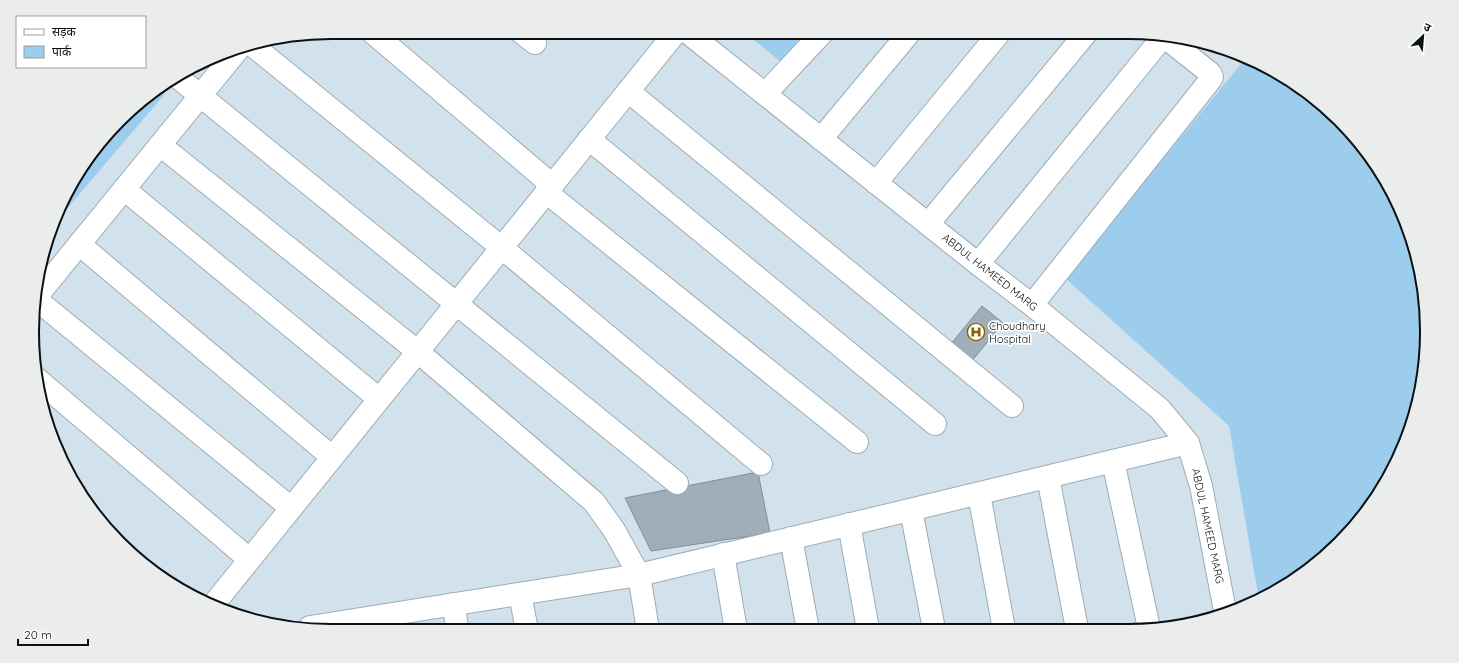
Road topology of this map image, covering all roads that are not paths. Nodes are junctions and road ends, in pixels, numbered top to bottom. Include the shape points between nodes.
1 (380, 39) edge
2 (670, 39) edge
3 (697, 39) edge
4 (816, 39) edge
5 (904, 39) edge
6 (994, 39) edge
7 (1081, 39) edge
8 (1159, 41) edge
9 (1172, 43) edge
10 (257, 49) edge
11 (232, 57) edge
12 (181, 80) edge
13 (628, 91) junction
14 (765, 94) junction
15 (200, 96) junction
16 (589, 139) junction
17 (821, 139) junction
18 (160, 145) junction
19 (876, 183) junction
20 (124, 189) junction
21 (549, 189) junction
22 (928, 224) junction
23 (79, 244) junction
24 (502, 248) junction
25 (978, 264) junction
26 (43, 289) edge
27 (41, 303) edge
28 (456, 303) junction
29 (1032, 305) junction
30 (417, 351) junction
31 (45, 386) edge
32 (378, 399) junction
33 (1012, 406) dead end
34 (935, 424) dead end
35 (857, 442) dead end
36 (1188, 443) junction
37 (332, 457) junction
38 (1113, 461) junction
39 (760, 464) dead end
40 (1048, 477) junction
41 (677, 483) dead end
42 (978, 494) junction
43 (291, 508) junction
44 (911, 510) junction
45 (850, 524) junction
46 (790, 538) junction
47 (723, 554) junction
48 (249, 560) junction
49 (638, 574) junction
50 (520, 594) junction
51 (217, 600) edge
52 (453, 604) junction
53 (1224, 607) edge
54 (384, 623) edge
55 (1147, 623) edge
56 (366, 624) edge
57 (457, 624) edge
58 (526, 624) edge
59 (647, 624) edge
60 (735, 624) edge
61 (807, 624) edge
62 (867, 624) edge
63 (933, 624) edge
64 (1003, 624) edge
65 (1076, 624) edge

1 - 21 street
2 - 13 street
3 - 14 street, ABDUL HAMEED MARG
4 - 14 street
5 - 17 street
6 - 19 street
7 - 22 street
8 - 25 street
9 - 29 street via 1210,73 1211,80
10 - 24 street
11 - 15 street
12 - 15 street
13 - 16 street
13 - 33 street
14 - 17 street, ABDUL HAMEED MARG
15 - 18 street
15 - 28 street
16 - 21 street
16 - 34 street
17 - 19 street, ABDUL HAMEED MARG
18 - 20 street
18 - 30 street
19 - 22 street, ABDUL HAMEED MARG
20 - 23 street
20 - 32 street
21 - 24 street
21 - 35 street
22 - 25 street, ABDUL HAMEED MARG
23 - 26 street
23 - 37 street
24 - 28 street
24 - 39 street
25 - 29 street, ABDUL HAMEED MARG
27 - 43 street
28 - 30 street
28 - 41 street
29 - 36 street, ABDUL HAMEED MARG via 1160,410
30 - 32 street
30 - 49 street via 594,502 614,530
31 - 48 street
32 - 37 street
36 - 38 street
36 - 53 street, ABDUL HAMEED MARG via 1201,486
37 - 43 street
38 - 40 street
38 - 55 street
40 - 42 street
40 - 65 street
42 - 44 street
42 - 64 street
43 - 48 street
44 - 45 street
44 - 63 street
45 - 46 street
45 - 62 street
46 - 47 street
46 - 61 street
47 - 49 street
47 - 60 street
48 - 51 street
49 - 50 street
49 - 59 street
50 - 52 street
50 - 58 street
52 - 54 street
52 - 57 street
54 - 56 street

